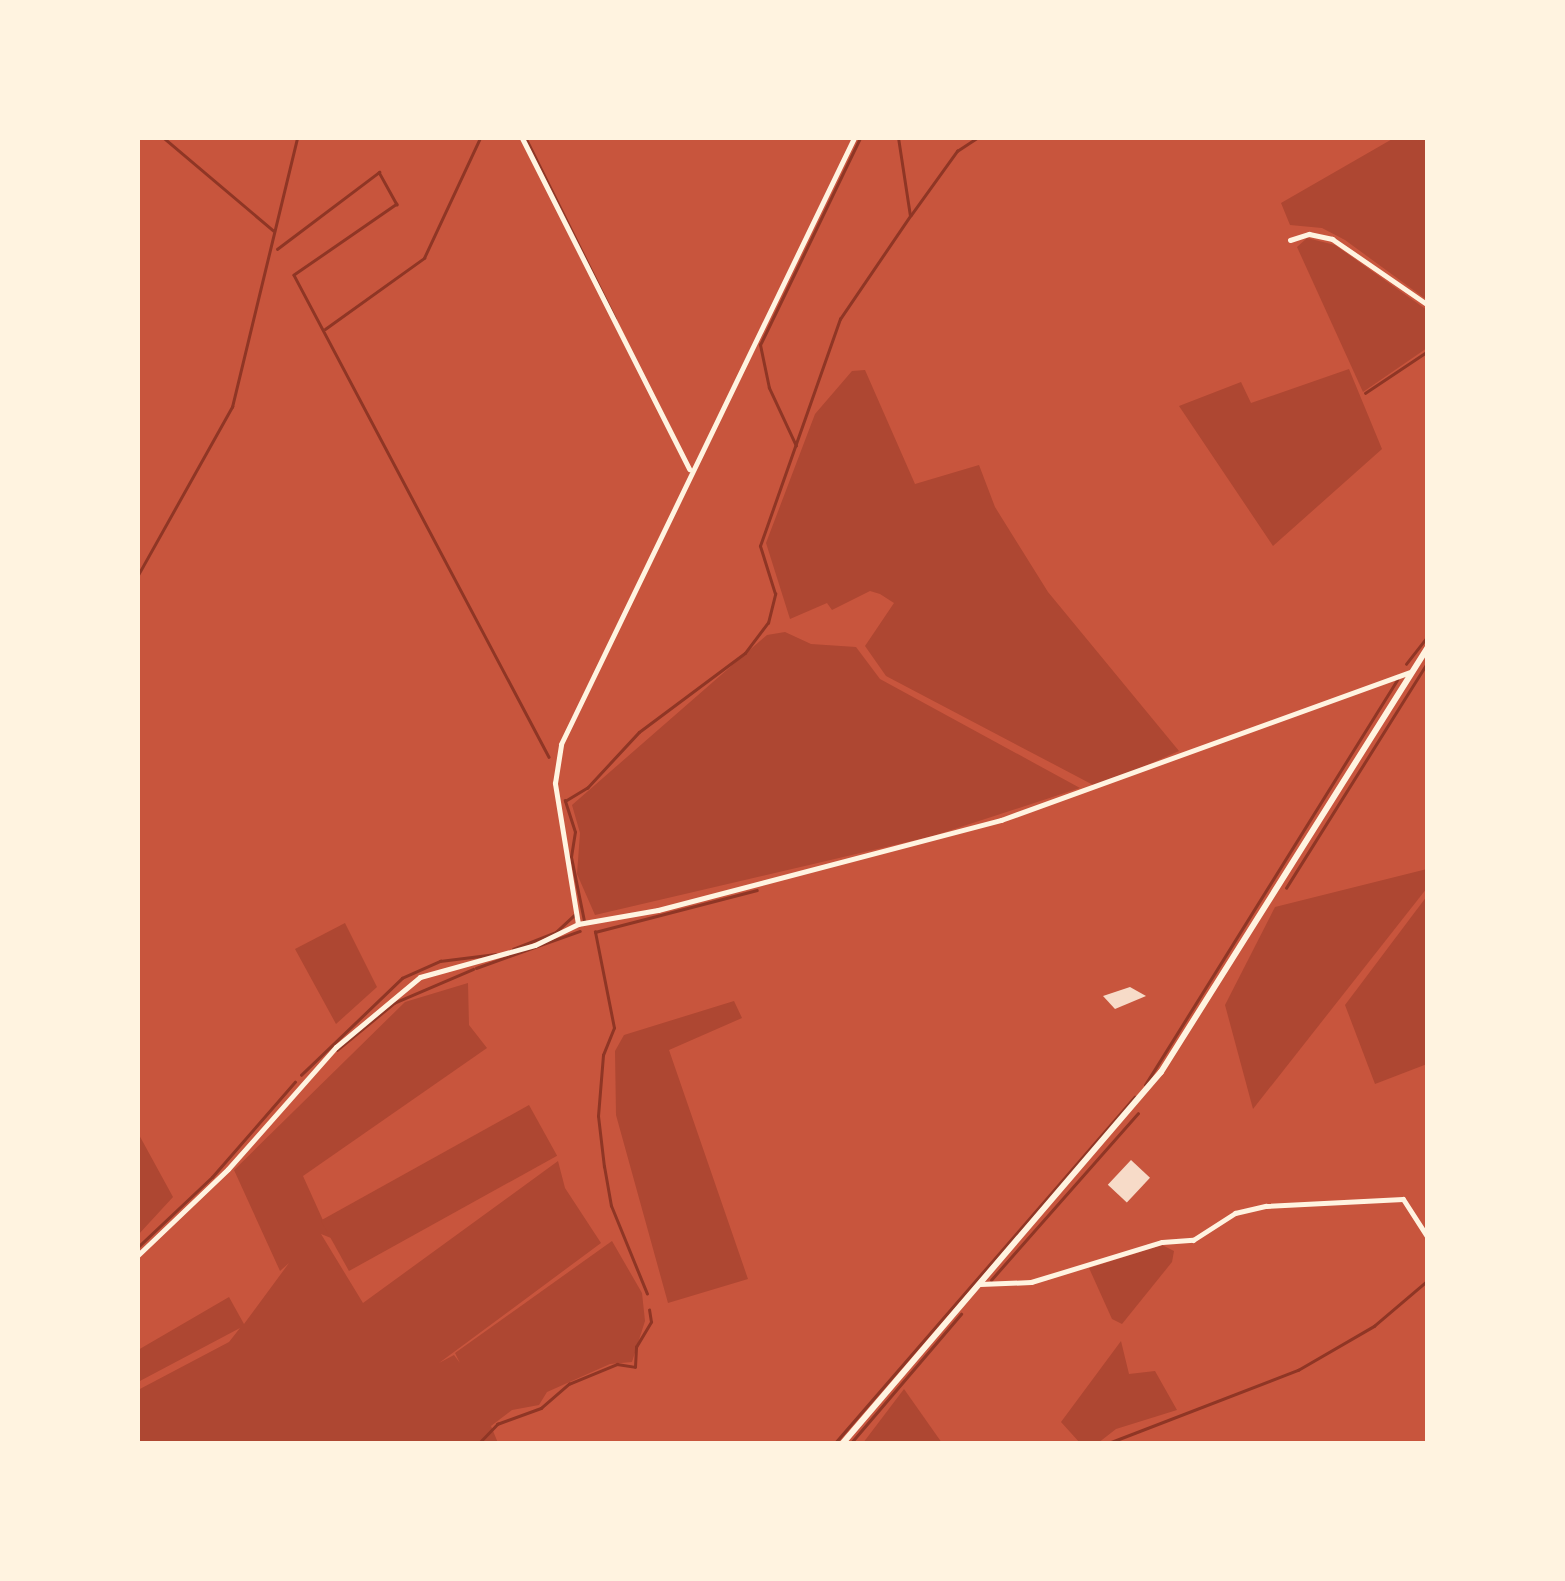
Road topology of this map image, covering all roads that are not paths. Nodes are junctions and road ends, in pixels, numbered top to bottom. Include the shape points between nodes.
1 (522, 138) edge
2 (854, 138) edge
3 (1290, 240) dead end
4 (1428, 305) edge
5 (689, 469) junction
6 (1428, 647) edge
7 (1409, 672) junction
8 (578, 924) junction
9 (1428, 1238) edge
10 (138, 1255) edge
11 (979, 1284) junction
12 (842, 1444) edge

1 - 5 street
2 - 5 street
3 - 4 street via 1309,234 1332,238
5 - 8 street via 558,757 558,802
6 - 7 main road
7 - 8 street via 1001,820 658,910
7 - 11 main road via 1161,1072
8 - 10 street via 402,989 336,1047 228,1168
9 - 11 street via 1402,1199 1266,1206 1236,1213 1193,1240 1162,1242 1030,1282
11 - 12 main road

